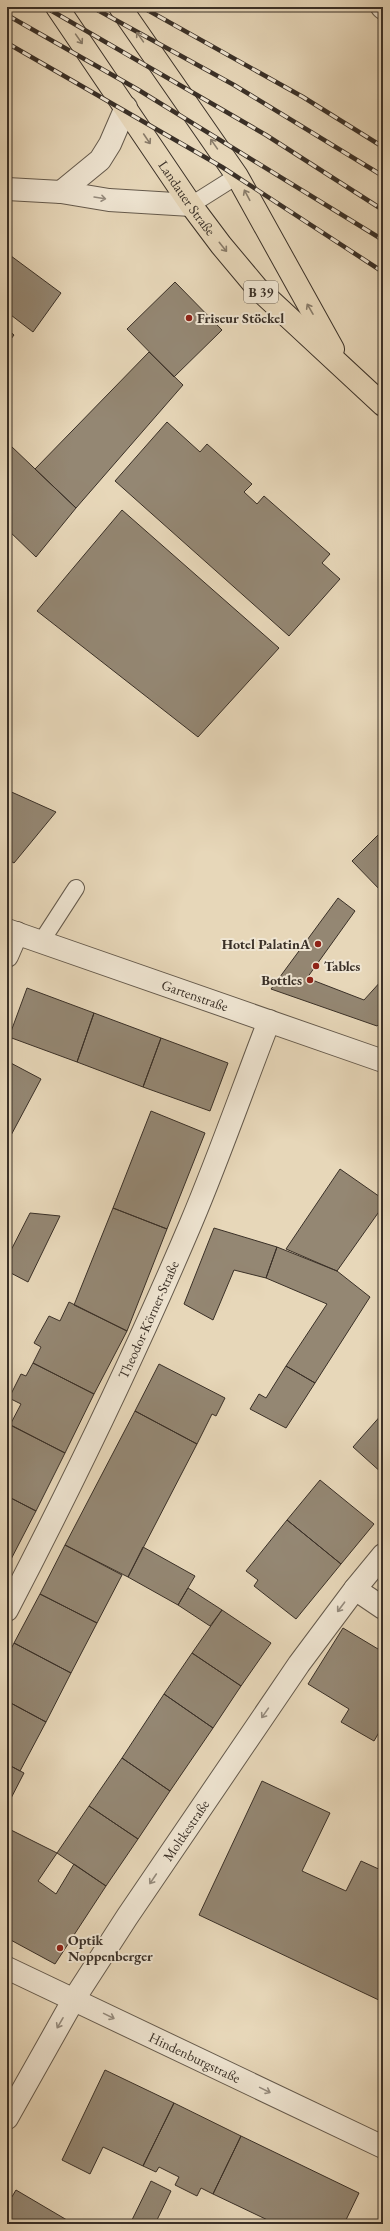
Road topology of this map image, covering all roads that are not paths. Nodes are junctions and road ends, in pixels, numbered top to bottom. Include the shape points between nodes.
1 (57, 7) edge
2 (120, 7) edge
3 (126, 107) junction
4 (236, 176) junction
5 (7, 189) edge
6 (61, 192) junction
7 (191, 205) junction
8 (343, 367) junction
9 (383, 405) edge
10 (76, 888) dead end
11 (12, 932) edge
12 (41, 942) junction
13 (7, 956) edge
14 (269, 1021) junction
15 (383, 1061) edge
16 (383, 1555) edge
17 (355, 1589) junction
18 (383, 1608) edge
19 (7, 1610) edge
20 (7, 1968) edge
21 (74, 1999) junction
22 (7, 2118) edge
23 (383, 2147) edge

1 -> 3 main road, Landauer Straße / B 39
4 -> 2 main road, Landauer Straße / B 39
3 - 6 street via 100,160
3 -> 7 main road, Landauer Straße / B 39
4 - 7 lane
8 -> 4 main road, Landauer Straße / B 39
5 - 6 street
6 -> 7 street via 109,200
7 -> 8 main road, Landauer Straße / B 39 via 257,288
8 - 9 main road, Landauer Straße / B 39
10 - 12 lane
11 - 12 street, Gartenstraße
11 - 13 street
12 - 14 street, Gartenstraße
14 - 15 street, Gartenstraße
14 - 19 street, Theodor-Körner-Straße via 192,1222 119,1388
16 - 17 street, Moltkestraße
17 - 18 street
17 -> 21 street, Moltkestraße via 237,1753
20 - 21 street, Hindenburgstraße
21 -> 22 street, Moltkestraße
21 -> 23 street, Hindenburgstraße

